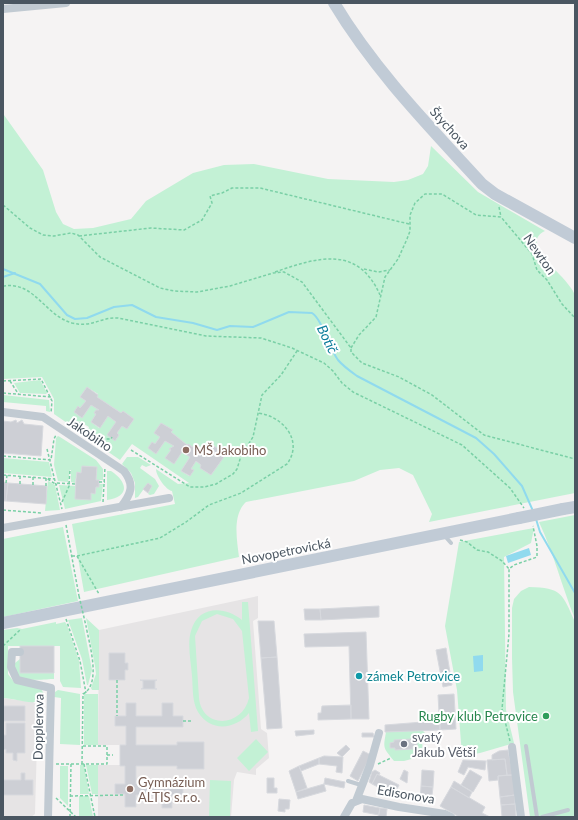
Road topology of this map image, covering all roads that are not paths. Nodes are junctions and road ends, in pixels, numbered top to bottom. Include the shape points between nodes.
1 (66, 3) edge
2 (334, 3) edge
3 (53, 4) edge
4 (3, 9) edge
5 (575, 238) edge
6 (3, 412) edge
7 (169, 498) dead end
8 (121, 507) junction
9 (569, 508) edge
10 (3, 522) edge
11 (25, 524) junction
12 (3, 528) edge
13 (442, 533) junction
14 (451, 543) road end
15 (3, 623) edge
16 (20, 652) dead end
17 (379, 733) dead end
18 (526, 746) dead end
19 (512, 747) road end
20 (348, 781) dead end
21 (361, 785) junction
22 (356, 801) junction
23 (568, 810) dead end
24 (48, 817) edge
25 (344, 817) edge
26 (451, 817) edge
27 (521, 817) edge
28 (537, 817) edge
29 (542, 817) edge

1 - 3 street
2 - 5 main road, Štychova via 391,84 482,184 495,194
3 - 4 street
6 - 8 street, Jakobiho via 39,415 124,471 129,477 131,488
7 - 8 street
8 - 11 street
9 - 13 main road, Novopetrovická, bridge via 522,514
10 - 11 street
11 - 12 street
13 - 14 lane
13 - 15 main road, Novopetrovická
16 - 24 street, Dopplerova via 12,652 11,667 16,680 51,688
17 - 21 street, Edisonova
18 - 28 lane
19 - 27 street
20 - 21 lane
21 - 22 street, Edisonova
22 - 25 street, Edisonova via 350,805
22 - 26 street, Edisonova via 370,800
23 - 29 lane

